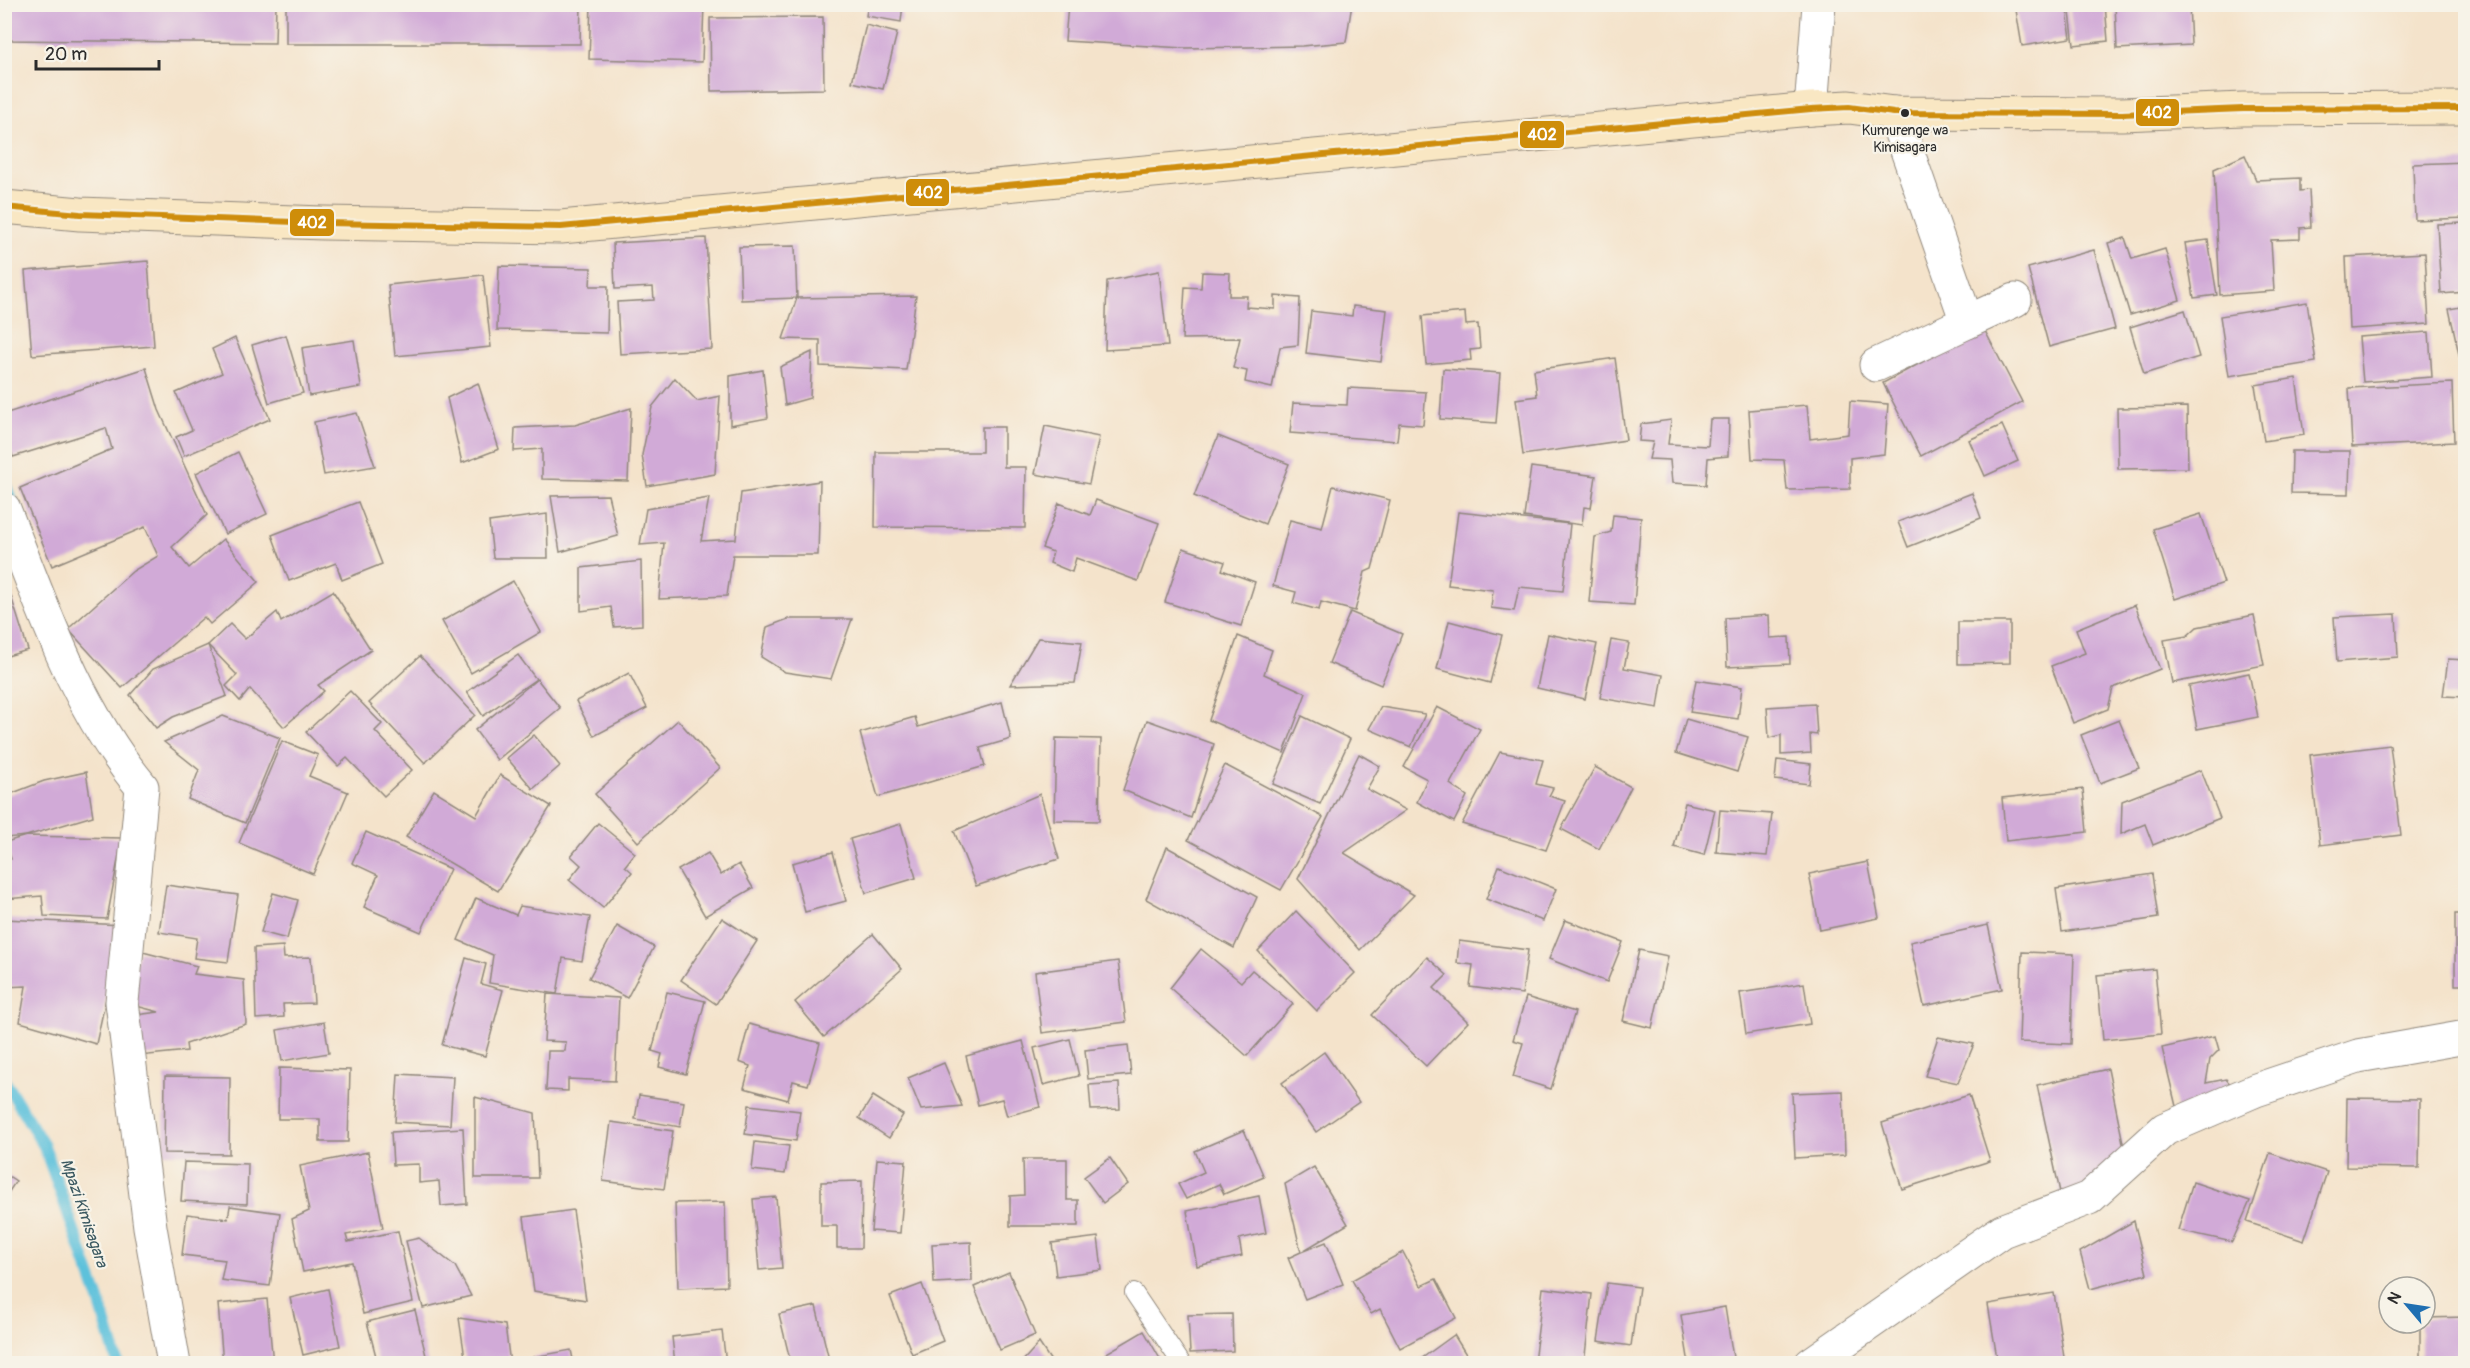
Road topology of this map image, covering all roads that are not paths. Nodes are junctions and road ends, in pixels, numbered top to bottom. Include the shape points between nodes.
1 (1819, 4) edge
2 (2466, 108) edge
3 (1810, 109) junction
4 (1894, 113) junction
5 (4, 207) edge
6 (2015, 300) dead end
7 (1967, 322) junction
8 (1876, 365) dead end
9 (4, 509) edge
10 (2466, 1036) edge
11 (1134, 1293) dead end
12 (174, 1364) edge
13 (1182, 1364) edge
14 (1811, 1364) edge

1 - 3 street
2 - 4 main road
3 - 4 main road via 1849,107
3 - 5 main road via 561,227 323,223
4 - 7 street
6 - 7 street
7 - 8 street
9 - 12 street via 63,660 115,755 141,787 122,1002 149,1216
10 - 14 street via 2358,1056 2256,1090 2165,1129 2089,1198 2002,1231
11 - 13 lane

